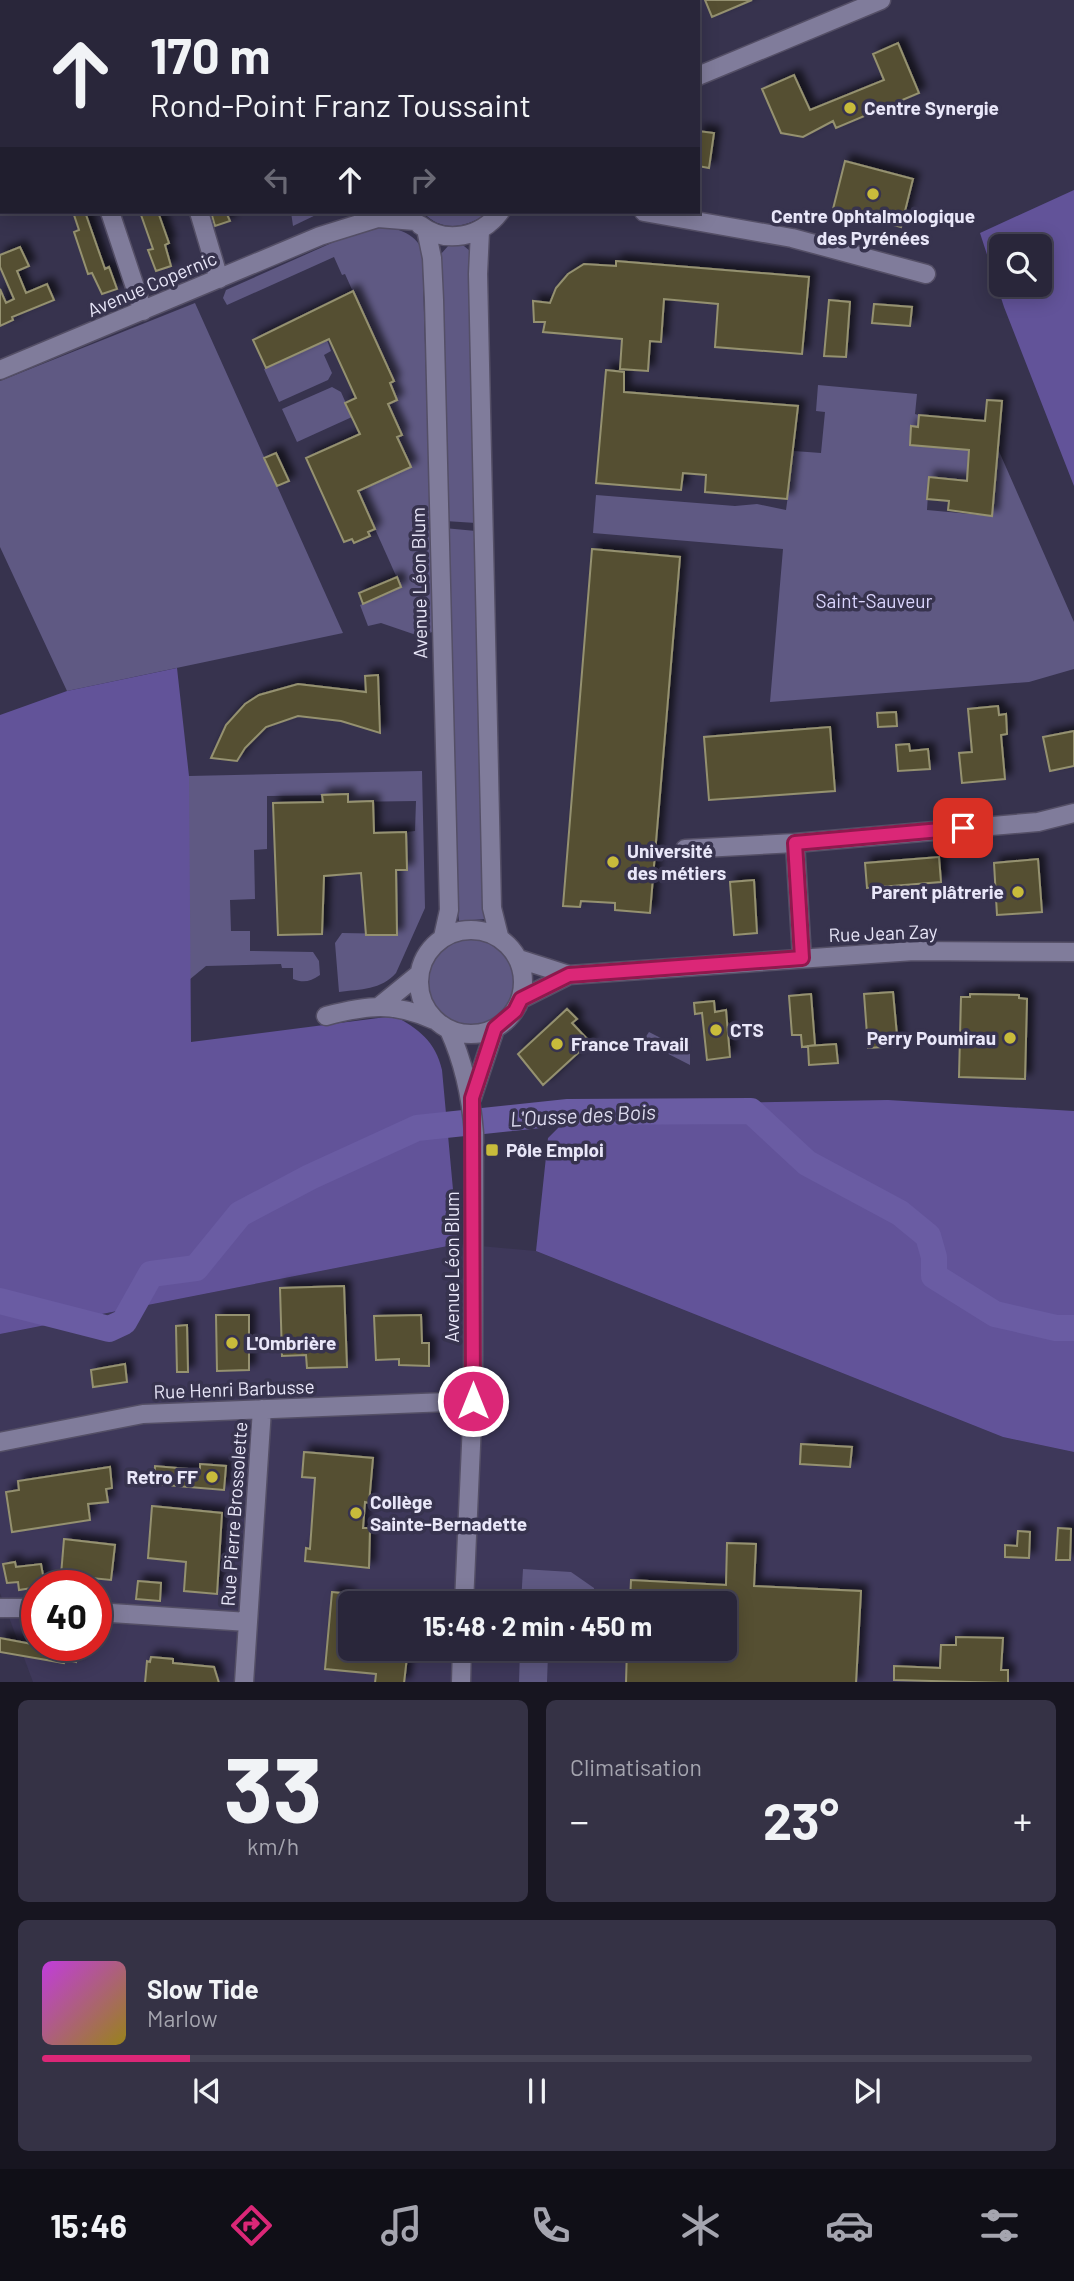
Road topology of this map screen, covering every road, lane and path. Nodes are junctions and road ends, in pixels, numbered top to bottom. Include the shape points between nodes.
1 (881, 0) edge
2 (700, 75) edge
3 (111, 214) edge
4 (200, 214) edge
5 (356, 214) edge
6 (498, 214) edge
7 (655, 214) edge
8 (416, 220) edge
9 (480, 231) junction
10 (320, 236) junction
11 (926, 274) dead end
12 (219, 279) junction
13 (143, 311) junction
14 (0, 370) edge
15 (1074, 813) edge
16 (795, 843) junction
17 (685, 849) dead end
18 (499, 936) junction
19 (443, 937) junction
20 (1074, 952) edge
21 (802, 958) junction
22 (519, 959) junction
23 (419, 974) junction
24 (569, 975) junction
25 (521, 999) junction
26 (380, 1005) junction
27 (326, 1016) dead end
28 (442, 1025) junction
29 (495, 1028) junction
30 (472, 1104) junction
31 (473, 1401) junction
32 (262, 1409) junction
33 (0, 1442) edge
34 (465, 1591) edge
35 (0, 1608) edge
36 (21, 1608) edge
37 (112, 1613) edge
38 (248, 1622) junction
39 (462, 1661) edge
40 (244, 1682) edge
41 (461, 1682) edge

1 - 2 street
3 - 13 street
4 - 12 street
5 - 10 street, Avenue Copernic
6 - 9 street
7 - 11 street via 792,238
8 - 9 street, Avenue Copernic via 443,236
8 - 10 street, Avenue Copernic via 378,218
8 - 19 street, Avenue Léon Blum via 432,258 434,300 449,910
9 - 18 street via 491,883
10 - 12 street, Avenue Copernic
12 - 13 street, Avenue Copernic
13 - 14 street, Avenue Copernic
15 - 16 street via 1038,822
16 - 17 street
16 - 21 street
18 - 19 street via 471,929
18 - 22 street
19 - 23 street via 427,953
20 - 21 street, Rue Jean Zay via 914,951
21 - 24 street, Rue Jean Zay
22 - 24 street, Rue Jean Zay
22 - 25 street
23 - 26 street
23 - 28 street via 425,1007
24 - 25 street, Rue Jean Zay
25 - 29 street via 515,1011
26 - 27 street
26 - 28 street via 406,1008
28 - 29 street via 480,1034
28 - 30 street, Avenue Léon Blum via 460,1054
29 - 30 street, Avenue Léon Blum
30 - 31 street, Avenue Léon Blum
31 - 32 street, Rue Henri Barbusse
31 - 34 street, Avenue Léon Blum
32 - 33 street, Rue Henri Barbusse via 143,1413
32 - 38 street, Rue Pierre Brossolette
35 - 36 street
37 - 38 street, Rue Pierre Brossolette
38 - 40 street, Rue Pierre Brossolette
39 - 41 street

